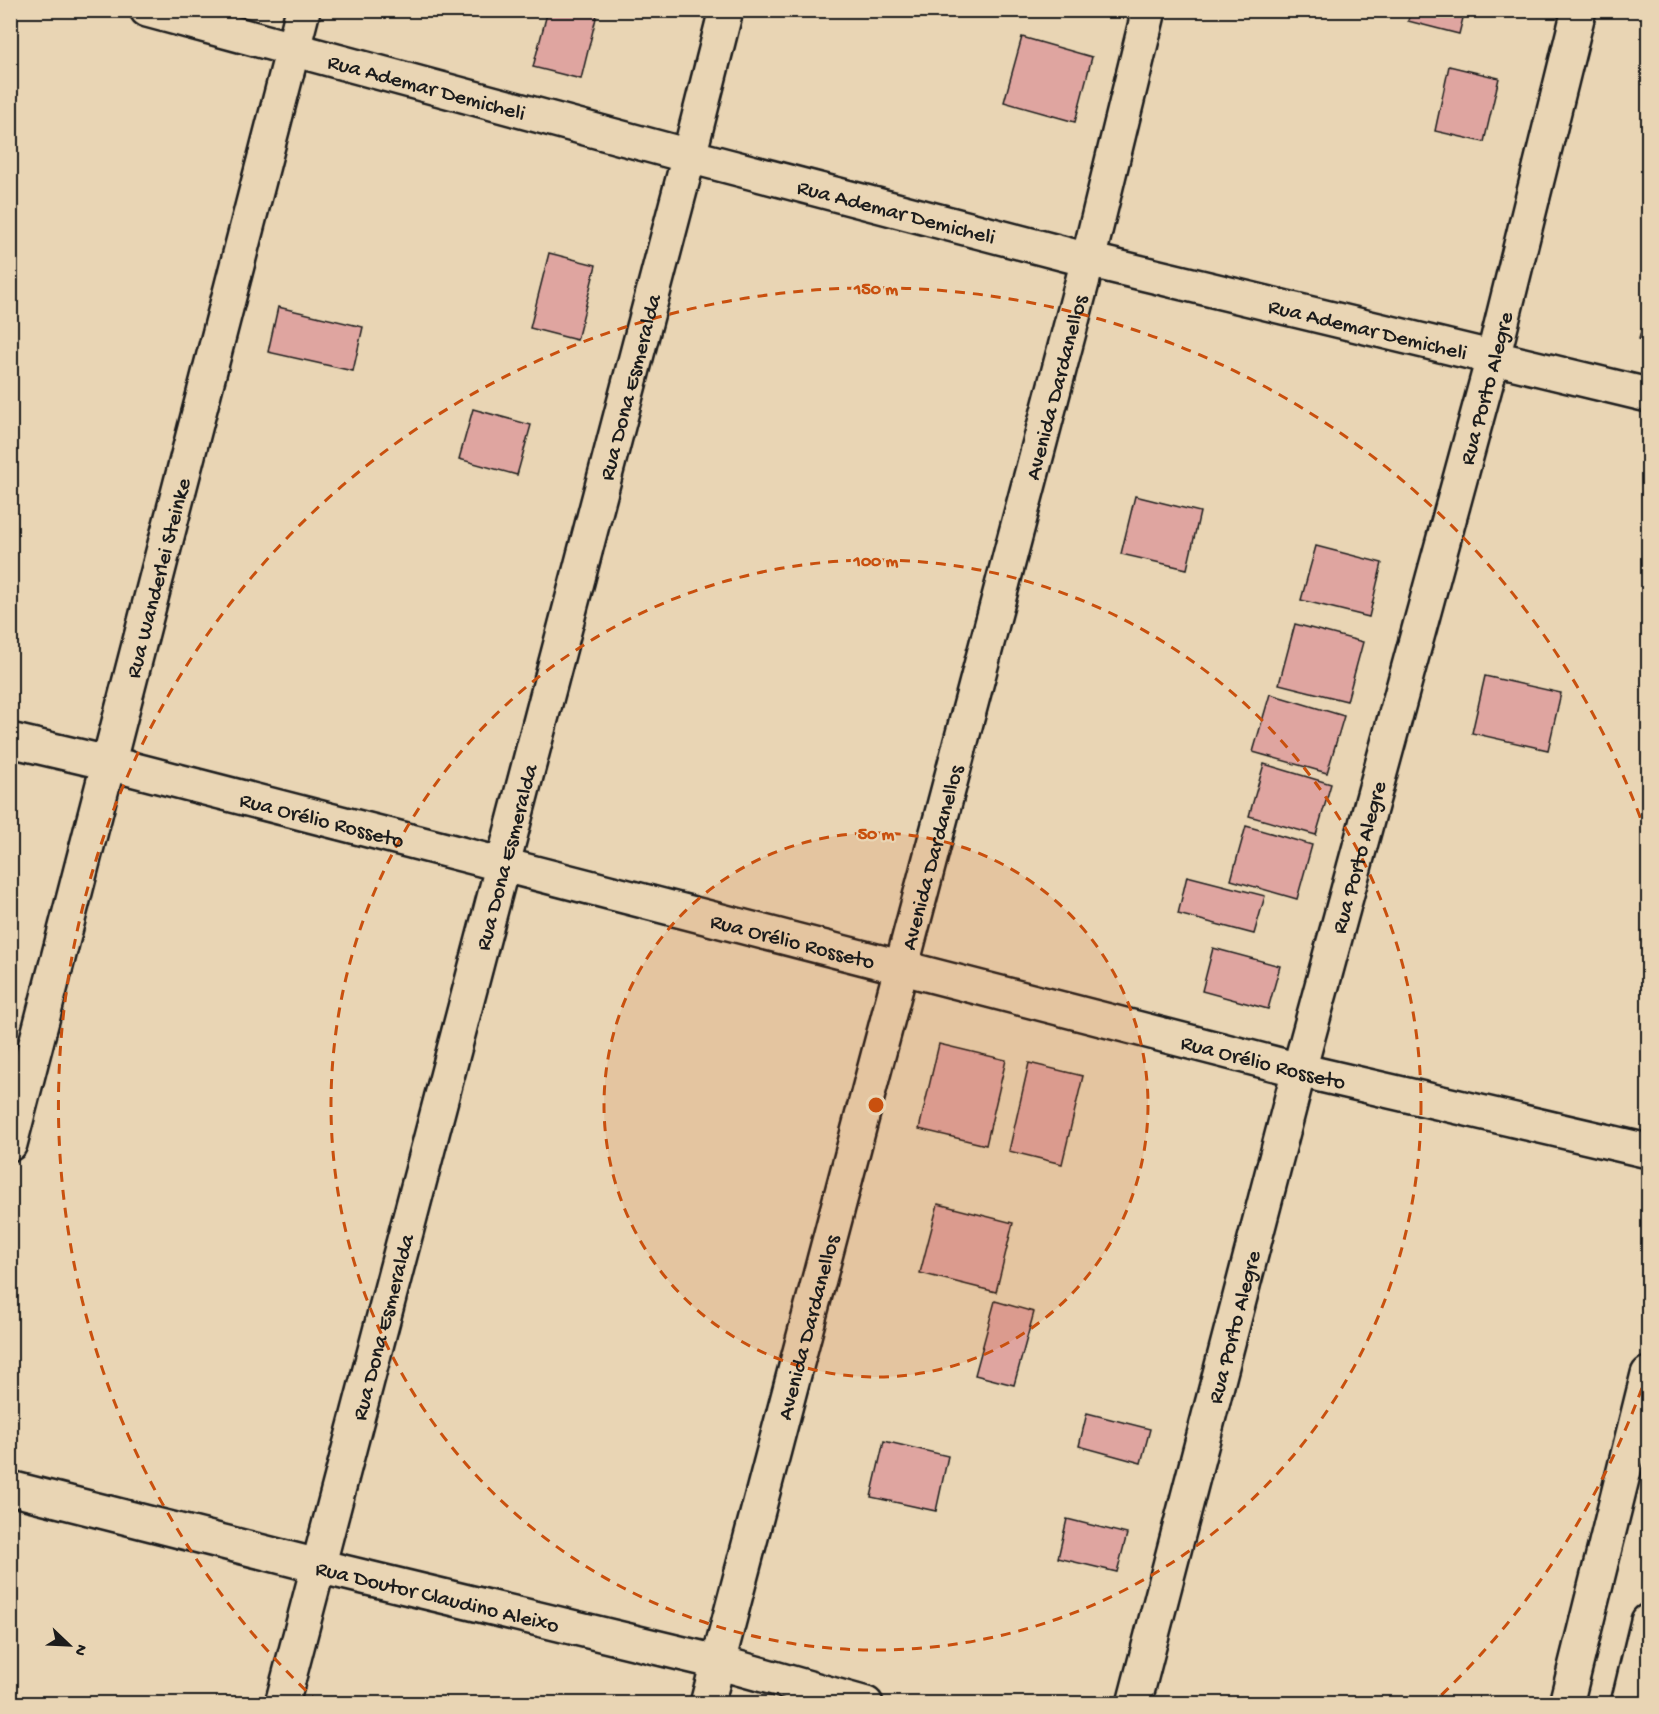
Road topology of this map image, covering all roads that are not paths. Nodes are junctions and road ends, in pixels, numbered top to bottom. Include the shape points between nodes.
1 (147, 10) edge
2 (303, 10) edge
3 (726, 10) edge
4 (1149, 10) edge
5 (1579, 10) edge
6 (293, 49) junction
7 (689, 156) junction
8 (1088, 260) junction
9 (1493, 358) junction
10 (1648, 395) edge
11 (10, 740) edge
12 (108, 763) junction
13 (503, 865) junction
14 (900, 967) junction
15 (1299, 1070) junction
16 (10, 1144) edge
17 (1648, 1151) edge
18 (1648, 1374) edge
19 (10, 1488) edge
20 (318, 1566) junction
21 (1648, 1622) edge
22 (717, 1662) junction
23 (282, 1704) edge
24 (707, 1704) edge
25 (866, 1704) edge
26 (1134, 1704) edge
27 (1566, 1704) edge
28 (1628, 1704) edge

1 - 6 street, Rua Ademar Demicheli
2 - 6 street, Rua Wanderlei Steinke
3 - 7 street, Rua Dona Esmeralda
4 - 8 street, Avenida Dardanellos
5 - 9 street, Rua Porto Alegre
6 - 7 street, Rua Ademar Demicheli
6 - 12 street, Rua Wanderlei Steinke
7 - 8 street, Rua Ademar Demicheli
7 - 13 street, Rua Dona Esmeralda
8 - 9 street, Rua Ademar Demicheli
8 - 14 street, Avenida Dardanellos
9 - 10 street, Rua Ademar Demicheli
9 - 15 street, Rua Porto Alegre
11 - 12 street, Rua Orélio Rosseto
12 - 13 street, Rua Orélio Rosseto
12 - 16 street, Rua Wanderlei Steinke
13 - 14 street, Rua Orélio Rosseto
13 - 20 street, Rua Dona Esmeralda
14 - 15 street, Rua Orélio Rosseto
14 - 22 street, Avenida Dardanellos
15 - 17 street, Rua Orélio Rosseto
15 - 26 street, Rua Porto Alegre
18 - 27 street
19 - 20 street, Rua Doutor Claudino Aleixo
20 - 22 street, Rua Doutor Claudino Aleixo
20 - 23 street, Rua Dona Esmeralda
21 - 28 street
22 - 24 street, Avenida Dardanellos
22 - 25 street, Rua Doutor Claudino Aleixo

